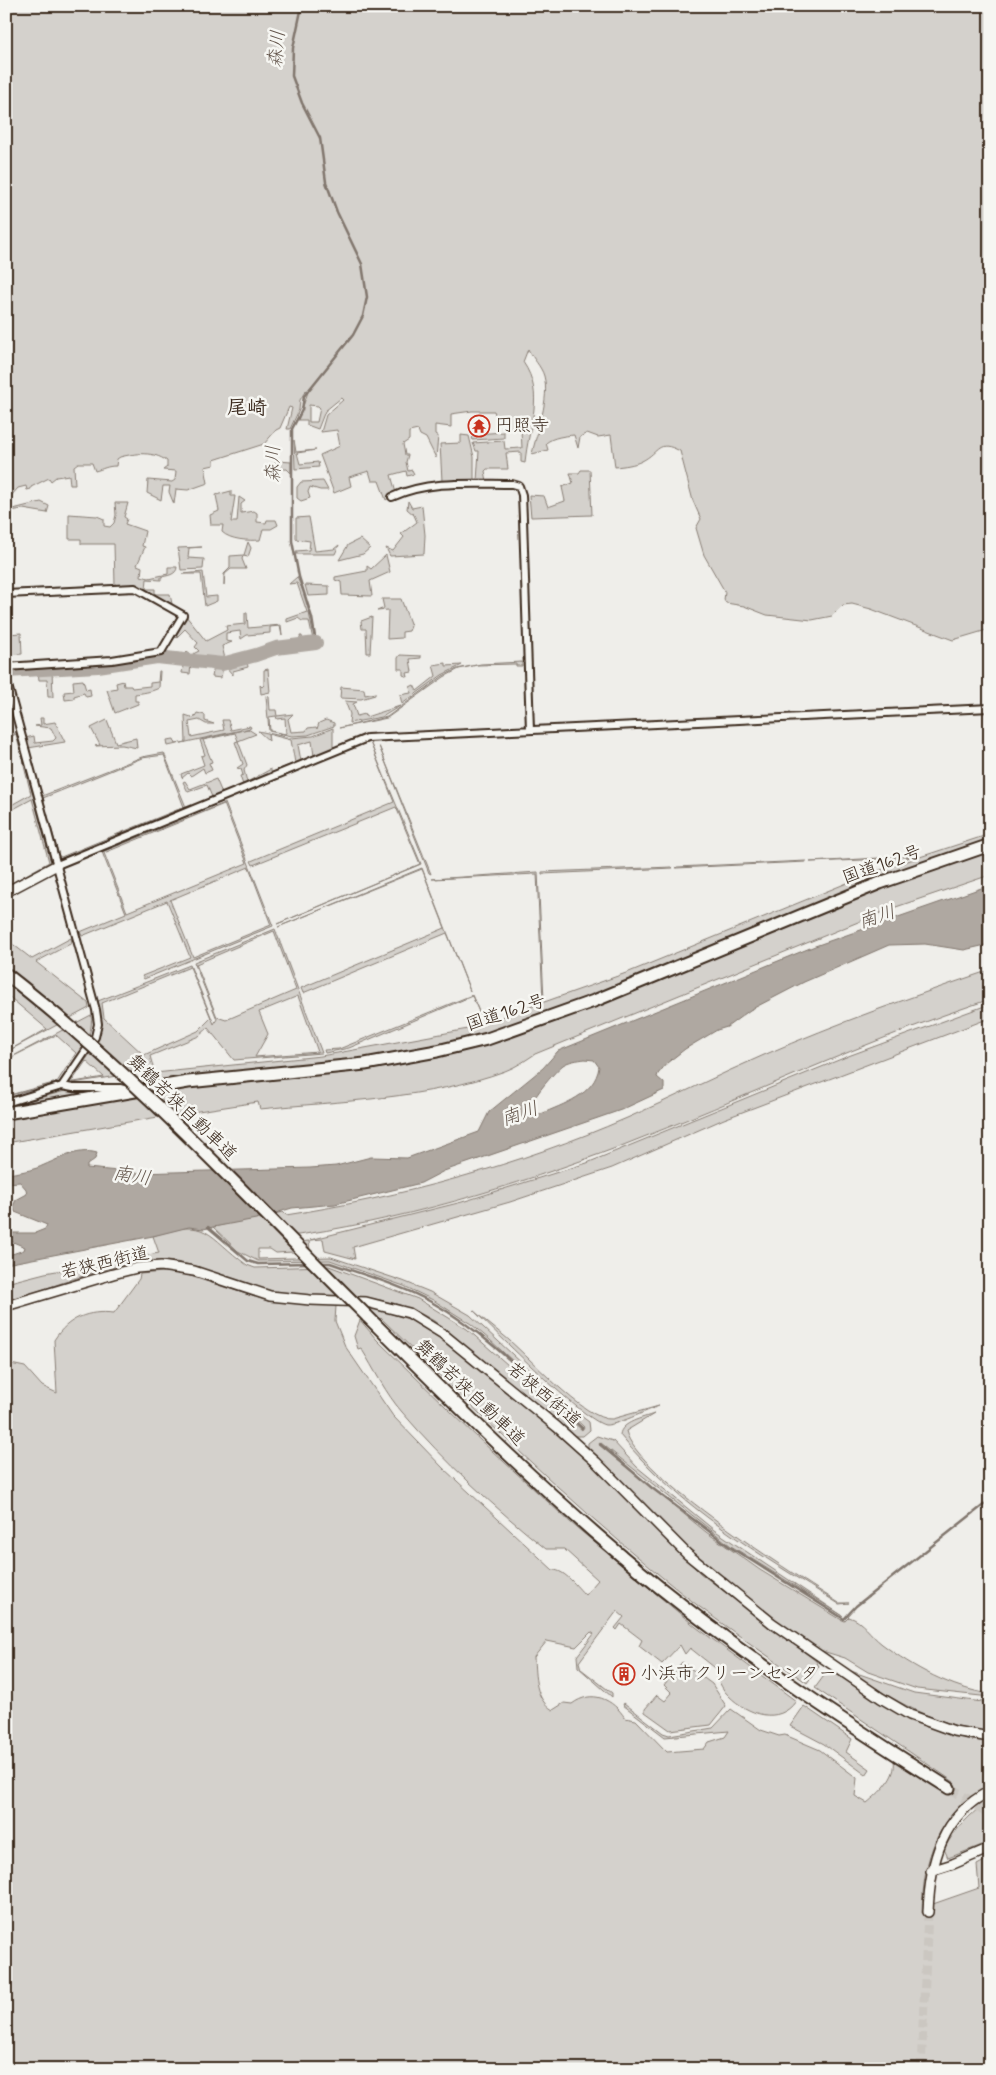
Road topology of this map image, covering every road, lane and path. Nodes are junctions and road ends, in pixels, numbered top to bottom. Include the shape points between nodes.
1 (392, 496) dead end
2 (6, 594) edge
3 (6, 667) edge
4 (6, 678) edge
5 (990, 708) edge
6 (530, 730) junction
7 (990, 845) edge
8 (57, 865) junction
9 (6, 892) edge
10 (6, 974) edge
11 (62, 1086) junction
12 (128, 1090) junction
13 (6, 1103) edge
14 (6, 1113) edge
15 (6, 1306) edge
16 (990, 1737) edge
17 (949, 1788) tunnel mouth
18 (990, 1790) edge
19 (990, 1848) edge
20 (931, 1871) junction
21 (928, 1912) tunnel mouth

1 - 6 street via 441,485 518,486 522,495
2 - 3 street via 135,588 183,615 161,652 55,667
4 - 8 street
5 - 6 street
6 - 8 street via 367,738
7 - 12 highway, 国道162号 via 844,897 594,1001 487,1039 365,1064
8 - 9 street
8 - 11 street via 98,1024 89,1047
10 - 17 highway, 舞鶴若狭自動車道, bridge via 110,1062 531,1475 658,1585 780,1677
11 - 12 street
11 - 13 street
12 - 14 highway, 国道162号
15 - 16 street, 若狭西街道 via 119,1272 161,1266 194,1272 270,1296 374,1303 409,1313 443,1334 557,1427 687,1554 772,1623 910,1715 947,1729
18 - 20 street via 952,1822 938,1845
19 - 20 street
20 - 21 street

